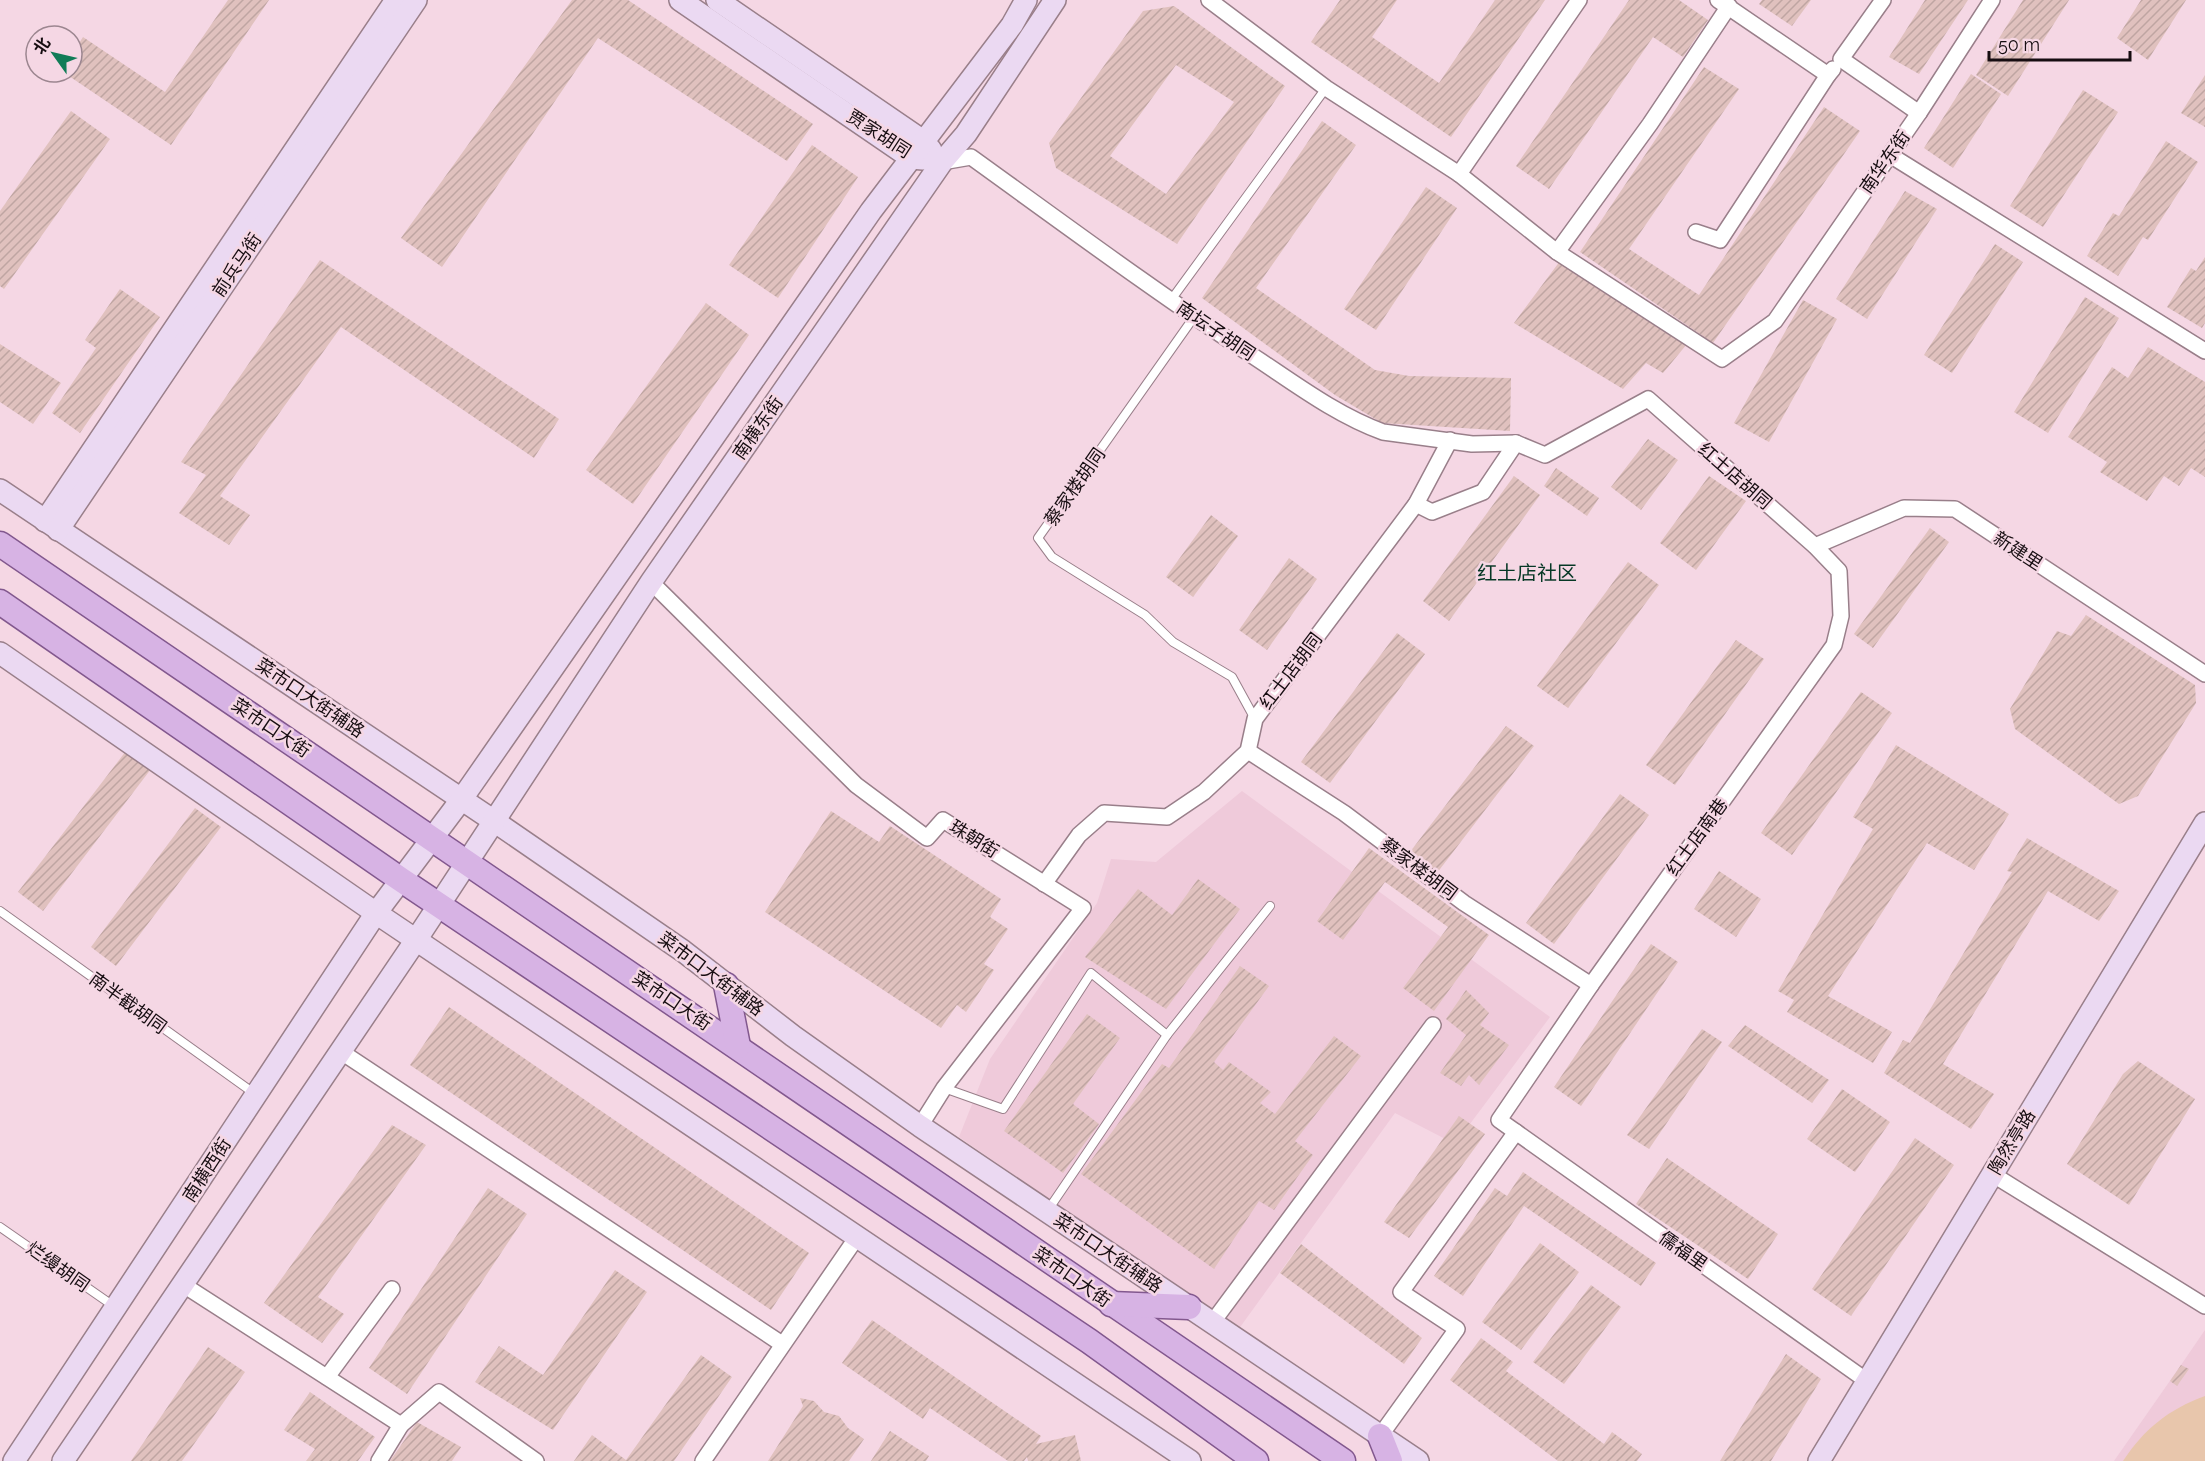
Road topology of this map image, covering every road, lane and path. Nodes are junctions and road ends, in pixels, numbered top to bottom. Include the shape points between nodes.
1 (396, 0) edge
2 (416, 0) edge
3 (680, 0) edge
4 (717, 0) edge
5 (1026, 0) edge
6 (1055, 0) edge
7 (1209, 0) edge
8 (1579, 0) edge
9 (1883, 0) edge
10 (1992, 0) edge
11 (1724, 3) edge
12 (1840, 59) junction
13 (1828, 75) junction
14 (1326, 88) junction
15 (1919, 113) junction
16 (923, 141) junction
17 (1890, 155) junction
18 (910, 158) junction
19 (942, 162) junction
20 (1459, 174) junction
21 (1696, 232) dead end
22 (1557, 252) junction
23 (1172, 300) junction
24 (1194, 317) junction
25 (2205, 351) edge
26 (1450, 440) junction
27 (1516, 443) junction
28 (0, 490) edge
29 (1416, 504) junction
30 (51, 526) junction
31 (0, 544) edge
32 (1815, 546) junction
33 (651, 582) junction
34 (0, 602) edge
35 (0, 653) edge
36 (2205, 674) edge
37 (1255, 719) junction
38 (1248, 751) junction
39 (461, 800) junction
40 (494, 821) junction
41 (2205, 823) edge
42 (433, 838) junction
43 (467, 861) junction
44 (400, 879) junction
45 (1044, 884) junction
46 (439, 904) junction
47 (1270, 906) dead end
48 (0, 911) edge
49 (376, 914) junction
50 (416, 940) junction
51 (726, 984) junction
52 (1591, 985) junction
53 (1433, 1025) dead end
54 (1167, 1035) junction
55 (738, 1047) junction
56 (340, 1051) junction
57 (944, 1088) junction
58 (256, 1095) junction
59 (1499, 1120) joint
60 (920, 1126) junction
61 (1516, 1132) junction
62 (1992, 1174) junction
63 (1048, 1211) junction
64 (0, 1227) edge
65 (857, 1237) junction
66 (182, 1284) junction
67 (392, 1289) dead end
68 (1111, 1304) junction
69 (2205, 1306) edge
70 (115, 1307) junction
71 (1189, 1307) junction
72 (1212, 1323) junction
73 (782, 1344) junction
74 (327, 1377) junction
75 (1867, 1381) junction
76 (401, 1425) junction
77 (1380, 1436) junction
78 (14, 1461) edge
79 (63, 1461) edge
80 (379, 1461) edge
81 (536, 1461) edge
82 (703, 1461) edge
83 (1190, 1461) edge
84 (1256, 1461) edge
85 (1343, 1461) edge
86 (1390, 1461) edge
87 (1419, 1461) edge
88 (1819, 1461) edge

1 - 30 street, 前兵马街
2 - 30 street, 前兵马街
3 - 18 street, 贾家胡同
4 - 16 street, 贾家胡同
5 - 16 street, 南横东街 via 1012,25
6 - 19 street, 南横东街 via 966,134
7 - 14 street
8 - 20 street
9 - 12 street
10 - 15 street, 南华东街
11 - 13 street
11 - 22 street via 1650,124
12 - 13 street
12 - 15 street
13 - 21 street via 1720,240
14 - 20 street
14 - 23 lane
15 - 17 street, 南华东街
16 - 18 street, 南横东街
16 - 19 street, 贾家胡同
17 - 22 street, 南华东街 via 1775,321 1722,359
17 - 25 street
18 - 19 street, 贾家胡同
18 - 39 street, 南横东街
19 - 23 street, 南坛子胡同 via 971,158
19 - 33 street, 南横东街
20 - 22 street
23 - 24 street, 南坛子胡同
24 - 26 street, 南坛子胡同 via 1314,396 1370,427
24 - 37 lane, 蔡家楼胡同 via 1038,538 1052,557 1145,615 1173,642 1232,677
26 - 27 street, 南坛子胡同
26 - 29 street, 红土店胡同
27 - 29 street via 1483,492 1432,512
27 - 32 street, 红土店胡同 via 1545,455 1648,399
28 - 30 street, 菜市口大街辅路
29 - 37 street, 红土店胡同
30 - 39 street, 菜市口大街辅路
31 - 42 main road, 菜市口大街
32 - 36 street, 新建里 via 1904,508 1955,509
32 - 52 street, 红土店南巷 via 1839,572 1841,616 1834,645
33 - 40 street, 南横东街
33 - 45 street, 珠朝街 via 856,785 927,838 943,820
34 - 44 main road
35 - 49 street
37 - 38 street, 红土店胡同
38 - 45 street via 1204,792 1167,817 1104,813 1079,835
38 - 52 street, 蔡家楼胡同 via 1344,813 1464,903
39 - 40 street, 菜市口大街辅路
39 - 42 street, 南横东街
40 - 43 street, 南横东街
40 - 51 street, 菜市口大街辅路
41 - 62 street, 陶然亭路
42 - 43 main road, 菜市口大街
42 - 44 street, 南横东街
43 - 46 street, 南横东街
43 - 55 main road, 菜市口大街
44 - 46 main road
44 - 49 street, 南横西街
45 - 57 street, 珠朝街 via 1083,908
46 - 50 street
46 - 84 main road via 984,1270
47 - 54 lane
48 - 58 lane, 南半截胡同
49 - 50 street
49 - 58 street, 南横西街
50 - 56 street
50 - 65 street
51 - 55 main road
51 - 60 street, 菜市口大街辅路
52 - 59 street, 红土店南巷
53 - 72 street
54 - 57 lane via 1091,973 1003,1110
54 - 63 lane
55 - 68 main road, 菜市口大街
56 - 66 street
56 - 73 street
57 - 60 street, 珠朝街
58 - 70 street, 南横西街
59 - 61 street, 儒福里
60 - 63 street, 菜市口大街辅路
61 - 75 street, 儒福里
61 - 77 street via 1401,1292 1457,1329
62 - 69 street
62 - 75 street, 陶然亭路
63 - 71 street, 菜市口大街辅路
64 - 70 lane, 烂缦胡同
65 - 73 street
65 - 83 street
66 - 74 street
66 - 79 street
67 - 74 street
68 - 71 main road
68 - 85 main road, 菜市口大街
70 - 78 street, 南横西街
71 - 72 street, 菜市口大街辅路
72 - 77 street, 菜市口大街辅路
73 - 82 street
74 - 76 street
75 - 88 street, 陶然亭路
76 - 80 street
76 - 81 street via 439,1392
77 - 86 main road
77 - 87 street, 菜市口大街辅路

